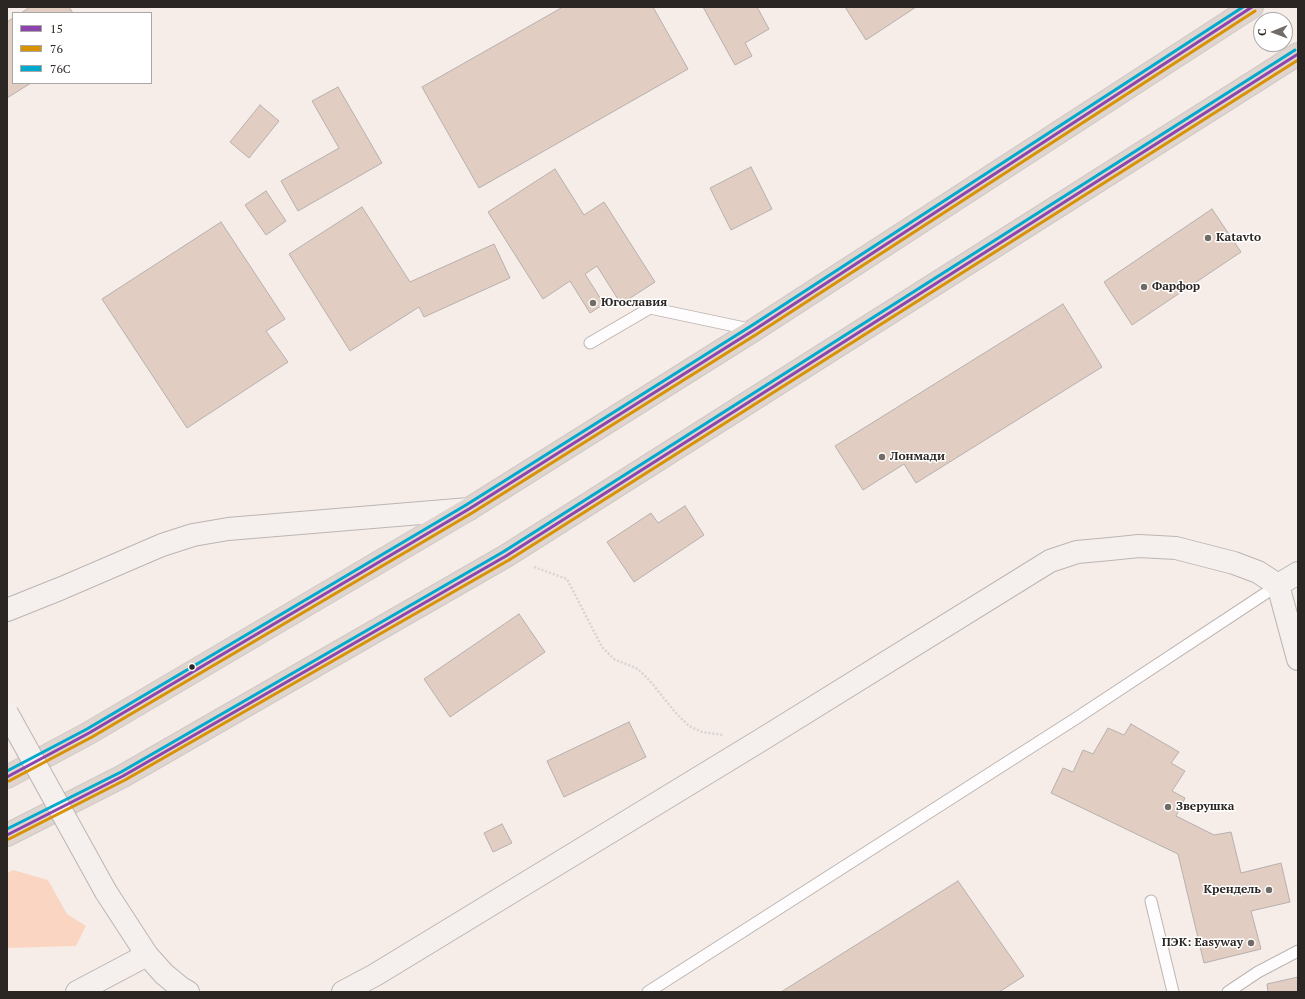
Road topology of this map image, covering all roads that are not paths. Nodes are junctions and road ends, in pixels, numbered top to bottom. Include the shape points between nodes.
1 (1252, 7) edge
2 (1298, 54) edge
3 (754, 330) junction
4 (590, 343) dead end
5 (469, 509) junction
6 (1298, 573) edge
7 (1278, 585) junction
8 (7, 610) edge
9 (1298, 659) edge
10 (7, 713) edge
11 (7, 777) edge
12 (7, 835) edge
13 (1151, 901) dead end
14 (1298, 951) edge
15 (147, 955) junction
16 (77, 992) edge
17 (188, 992) edge
18 (343, 992) edge
19 (648, 992) edge
20 (1173, 992) edge
21 (1228, 992) edge

1 - 3 highway
2 - 12 highway via 506,556 122,776
3 - 4 lane via 650,308
3 - 5 highway
5 - 8 street via 228,528 193,535 162,545
5 - 11 highway via 89,733
6 - 7 street
7 - 9 street
7 - 18 street via 1258,572 1234,563 1176,548 1110,548 1078,552 1050,561 700,777
7 - 19 lane
10 - 15 street, bridge via 106,892
13 - 20 lane
14 - 21 lane via 1258,972
15 - 16 street
15 - 17 street via 164,974

